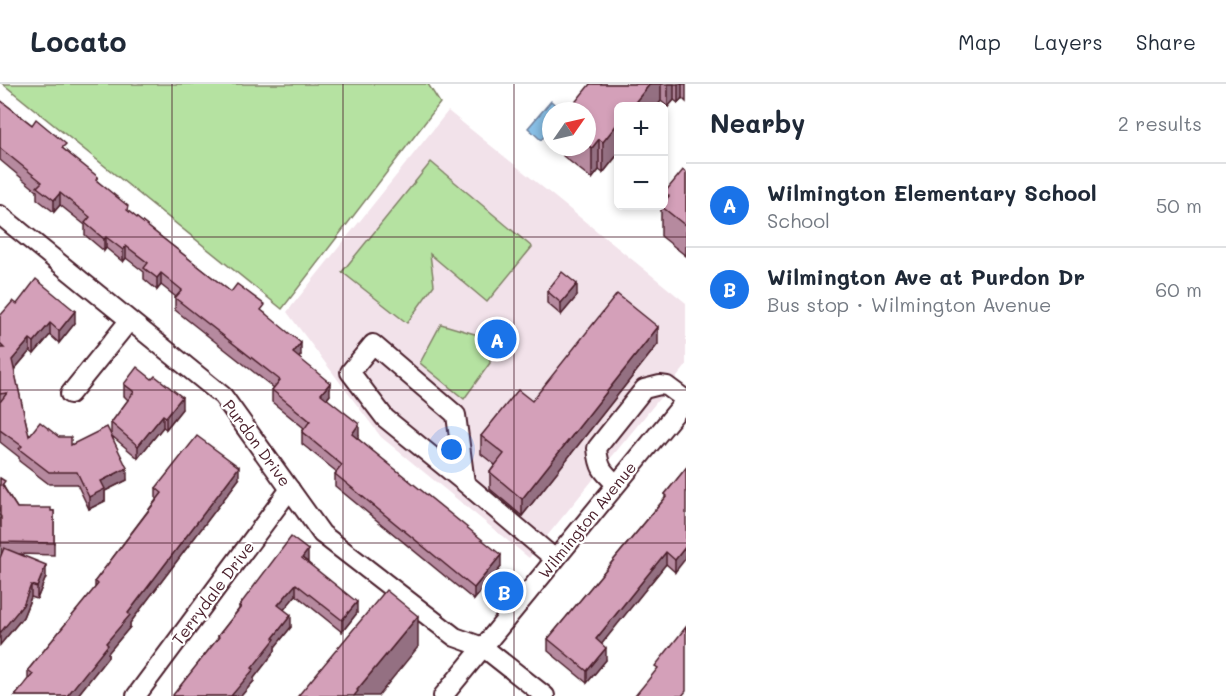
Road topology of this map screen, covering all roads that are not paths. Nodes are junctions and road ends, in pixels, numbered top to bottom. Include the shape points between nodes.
1 (0, 215) edge
2 (129, 321) junction
3 (70, 394) dead end
4 (686, 400) edge
5 (465, 483) junction
6 (616, 484) junction
7 (290, 489) junction
8 (555, 559) junction
9 (483, 647) junction
10 (448, 694) edge
11 (136, 696) edge
12 (545, 696) edge

1 - 2 street, Purdon Drive
2 - 3 street
2 - 7 street, Purdon Drive via 223,396
4 - 6 street, Wilmington Avenue
4 - 6 street via 668,386 644,389 597,448 602,471
5 - 5 street via 385,418 350,372 373,344 456,415
5 - 8 street
6 - 8 street, Wilmington Avenue
7 - 9 street, Purdon Drive via 322,534 455,637
7 - 11 street, Terrydale Drive
8 - 9 street, Wilmington Avenue
9 - 10 street, Wilmington Avenue
9 - 12 street, Purdon Drive

